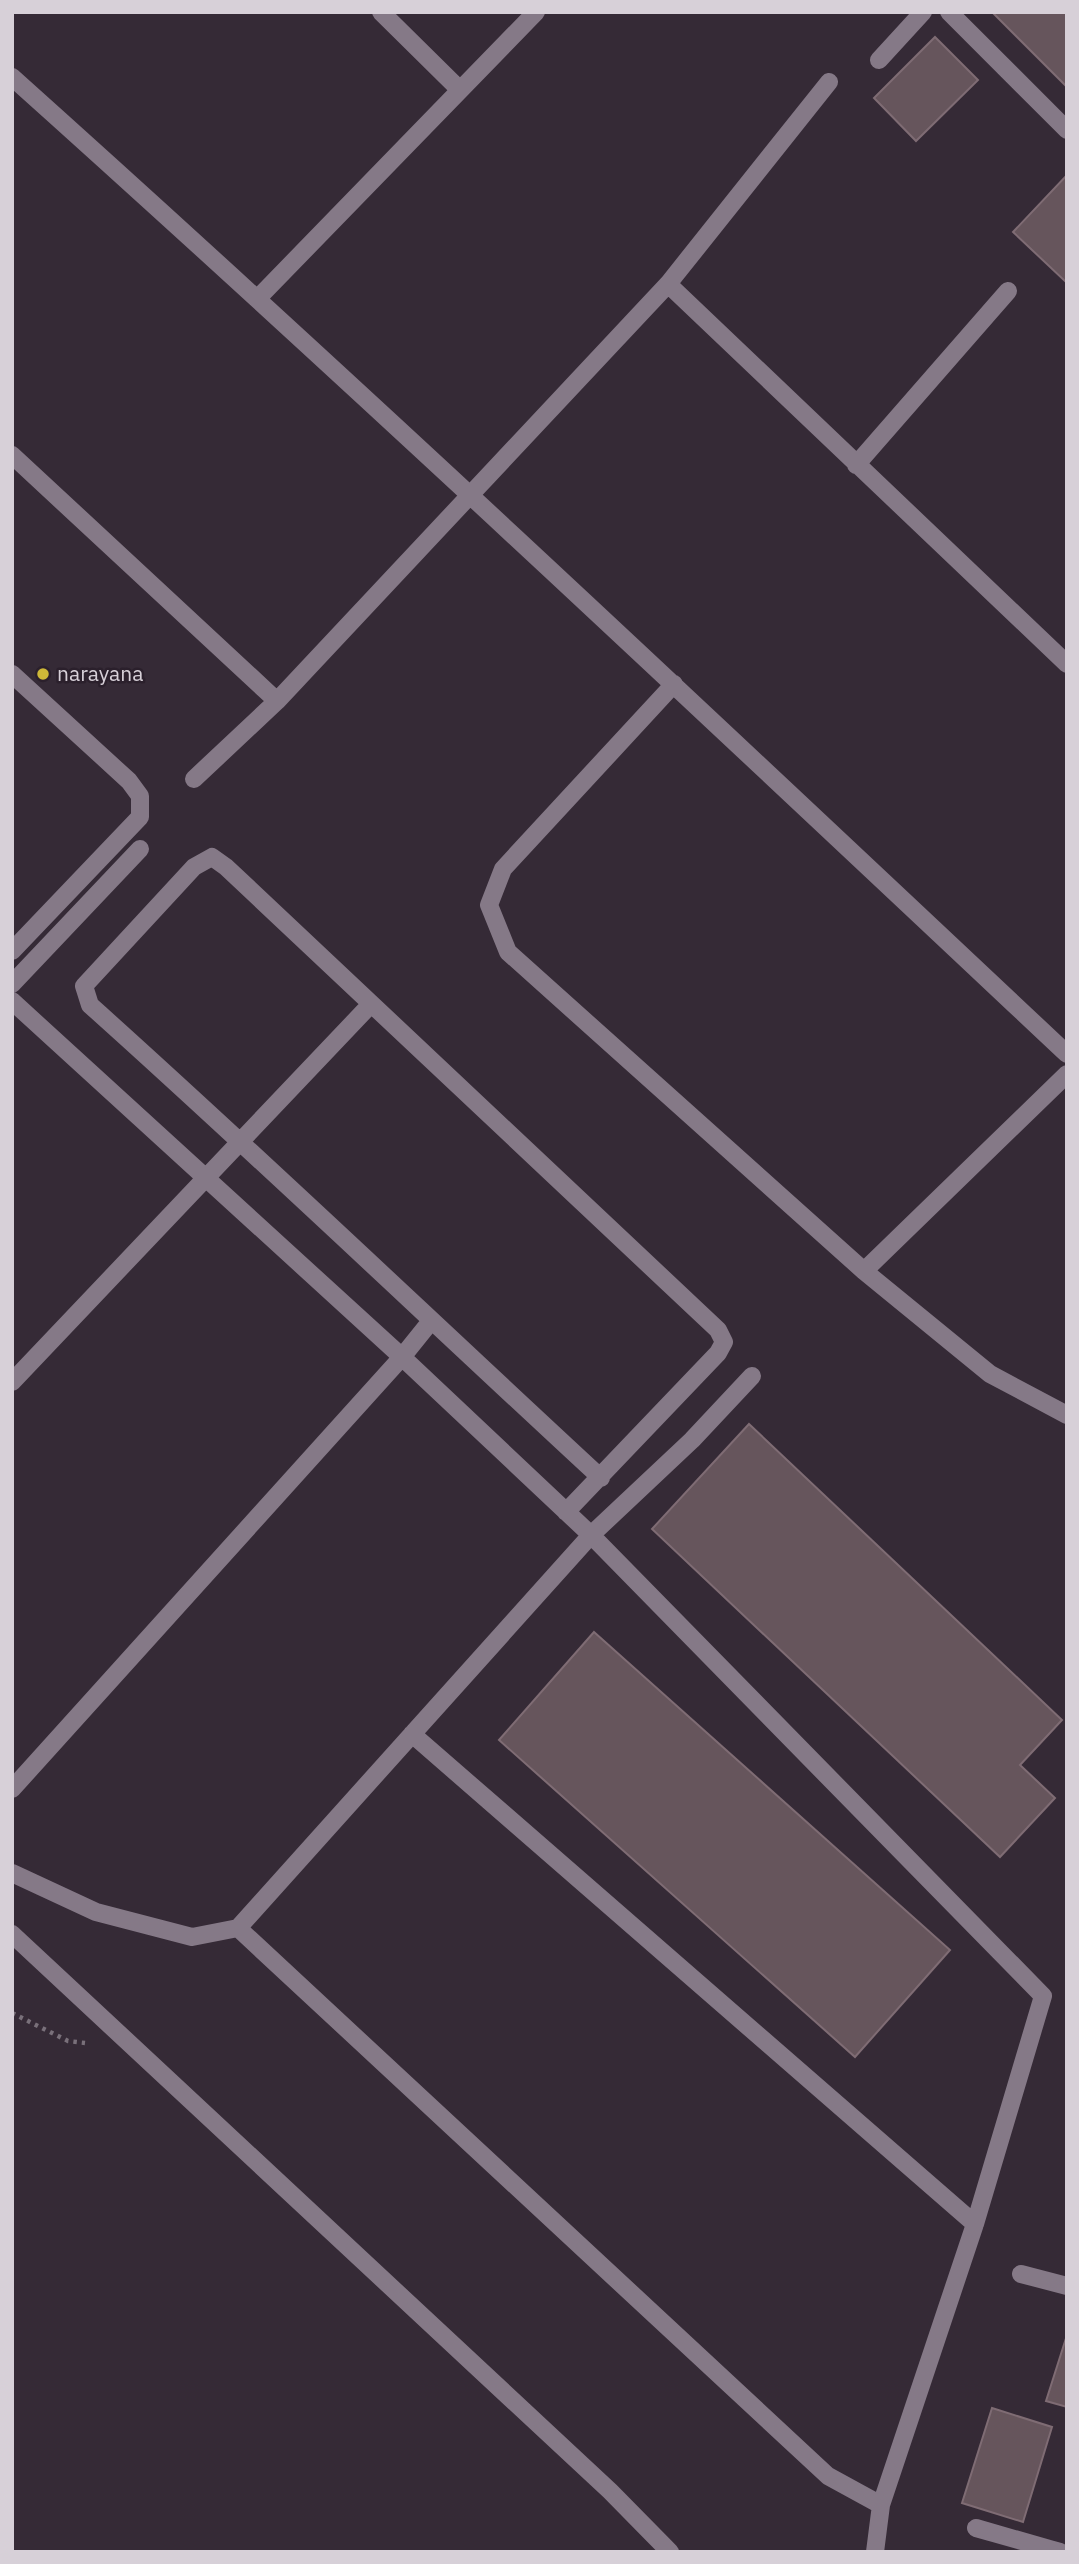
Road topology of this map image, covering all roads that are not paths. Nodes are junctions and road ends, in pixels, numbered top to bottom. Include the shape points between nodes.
1 (381, 12) edge
2 (536, 12) edge
3 (923, 12) edge
4 (948, 12) edge
5 (879, 60) dead end
6 (12, 77) edge
7 (830, 82) dead end
8 (460, 90) junction
9 (1067, 130) edge
10 (668, 284) junction
11 (1008, 291) dead end
12 (258, 298) junction
13 (12, 455) edge
14 (856, 465) junction
15 (469, 496) junction
16 (1066, 661) edge
17 (12, 674) edge
18 (674, 684) junction
19 (277, 701) junction
20 (194, 779) dead end
21 (140, 849) dead end
22 (16, 939) edge
23 (12, 984) edge
24 (12, 1001) edge
25 (371, 1004) junction
26 (1067, 1054) edge
27 (1067, 1074) edge
28 (240, 1139) junction
29 (205, 1178) junction
30 (864, 1271) junction
31 (431, 1321) junction
32 (401, 1357) junction
33 (752, 1376) dead end
34 (12, 1382) edge
35 (1067, 1415) edge
36 (601, 1478) junction
37 (566, 1512) junction
38 (591, 1535) junction
39 (412, 1734) junction
40 (12, 1789) edge
41 (12, 1873) edge
42 (238, 1928) junction
43 (12, 1934) edge
44 (975, 2224) junction
45 (1021, 2274) dead end
46 (1067, 2286) edge
47 (881, 2505) junction
48 (976, 2528) dead end
49 (670, 2552) edge
50 (875, 2552) edge
51 (1059, 2552) edge

1 - 8 street
2 - 8 street
3 - 5 street
4 - 9 street
6 - 12 street
7 - 10 street
8 - 12 street
10 - 14 street
10 - 15 street
11 - 14 street
12 - 15 street
13 - 19 street
14 - 16 street
15 - 18 street
15 - 19 street
17 - 22 street via 140,796 140,817
18 - 26 street
18 - 30 street via 503,869 489,905 508,952
19 - 20 street
21 - 23 street
24 - 29 street
25 - 28 street
25 - 28 street via 226,867 212,857 194,867 84,986 90,1004
25 - 36 street via 718,1330 724,1342
27 - 30 street
28 - 29 street
28 - 31 street
29 - 32 street
29 - 34 street
30 - 35 street via 990,1374
31 - 32 street
31 - 36 street
32 - 37 street
32 - 40 street
33 - 38 street
36 - 37 street
37 - 38 street
38 - 39 street
38 - 44 street via 1043,1996
39 - 42 street
39 - 44 street
41 - 42 street via 96,1912 192,1937
42 - 47 street via 828,2476
43 - 49 street
44 - 47 street
45 - 46 street
47 - 50 street
48 - 51 street

